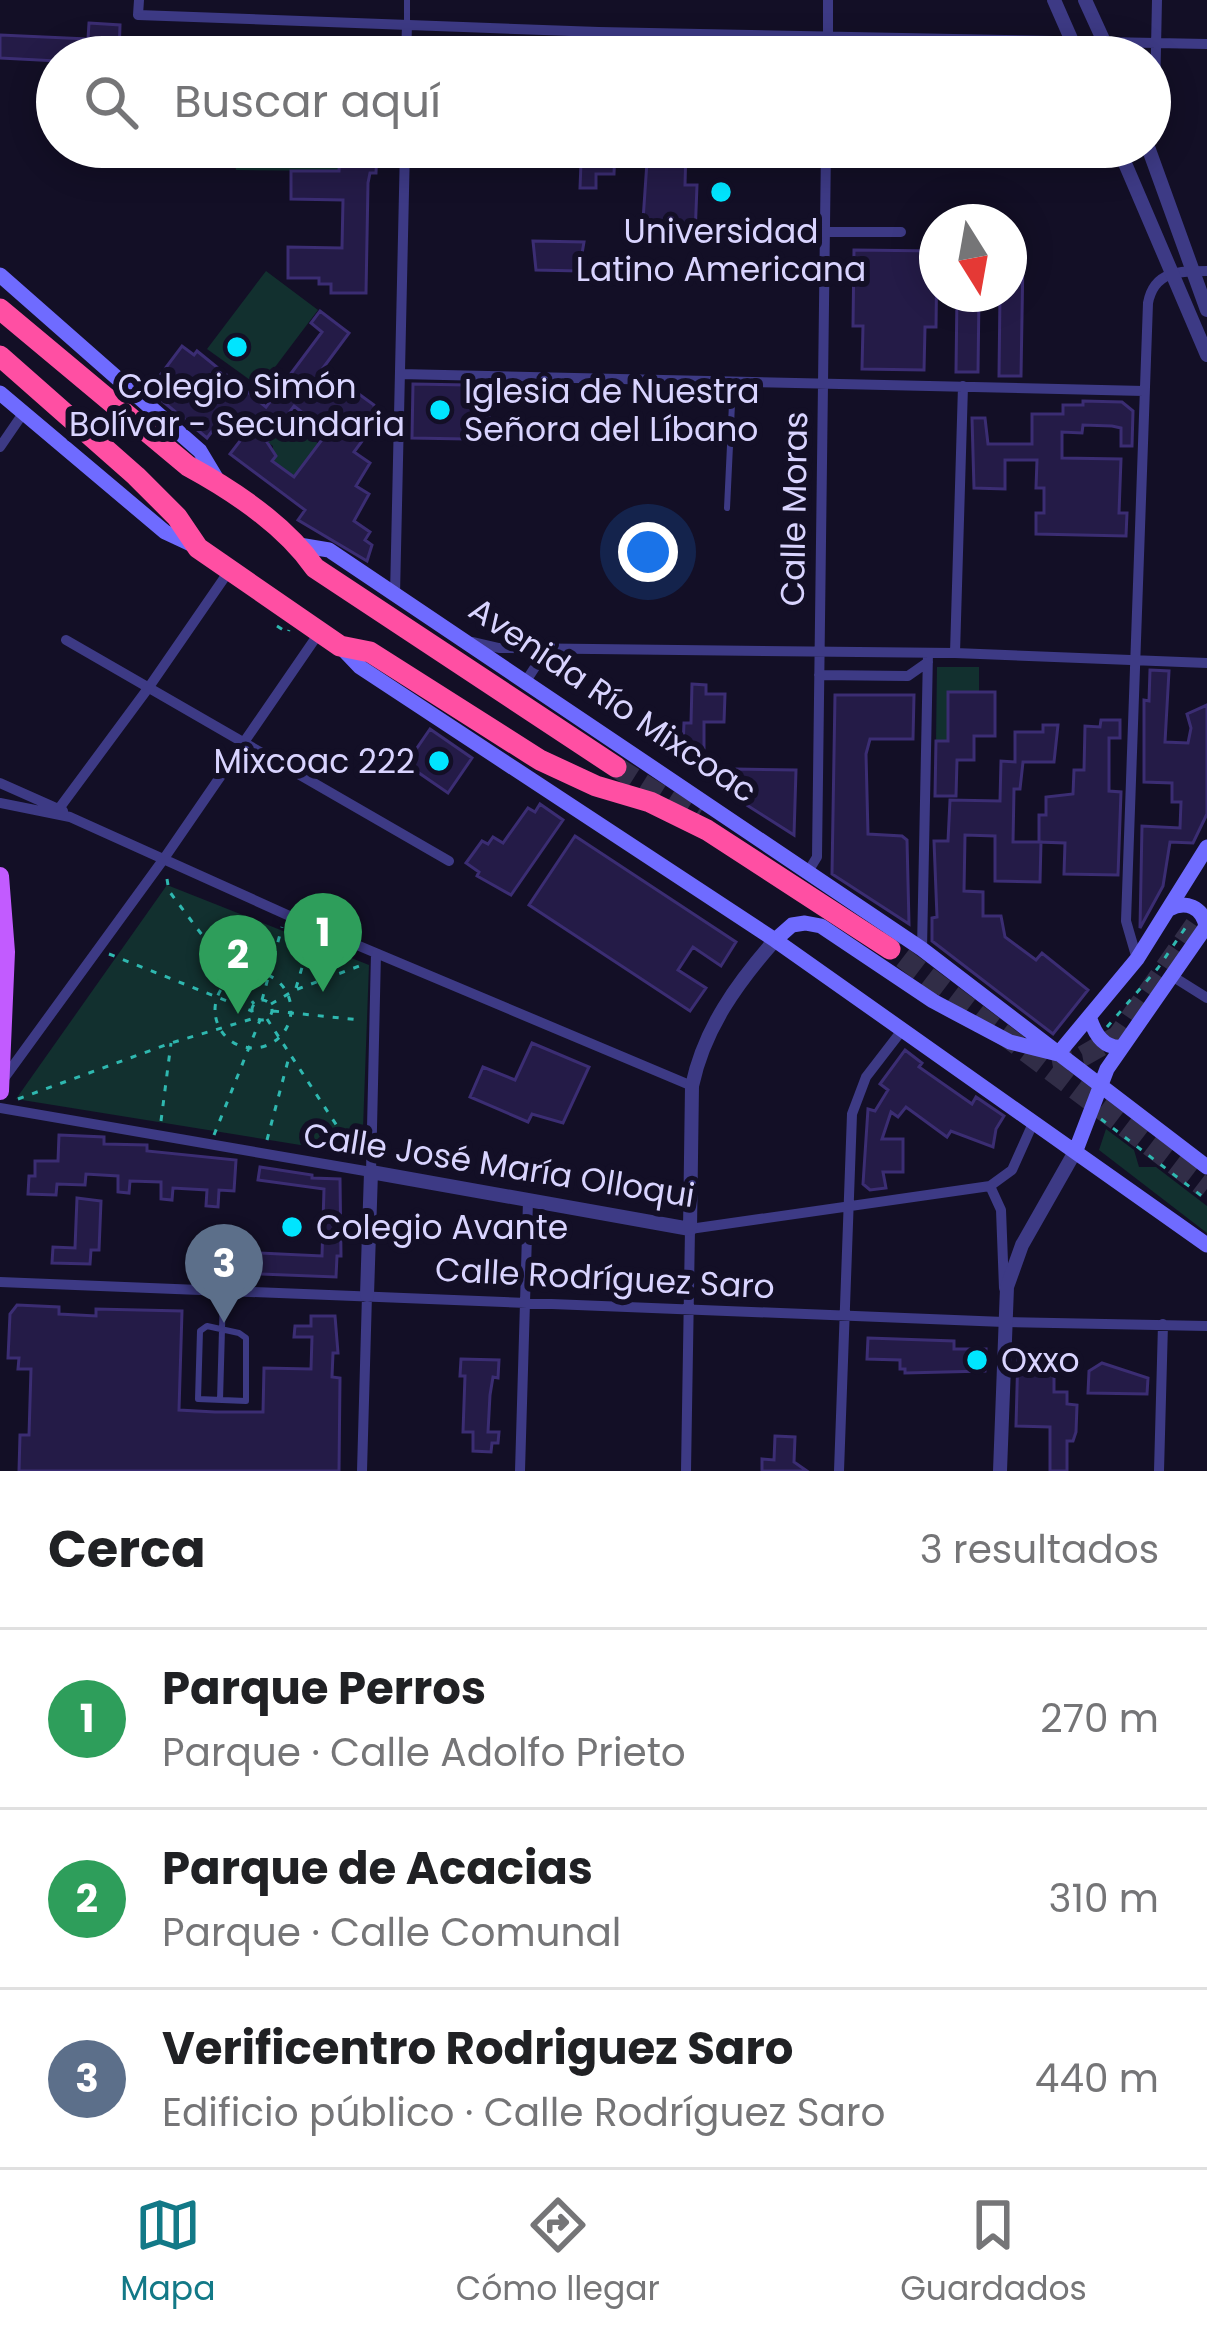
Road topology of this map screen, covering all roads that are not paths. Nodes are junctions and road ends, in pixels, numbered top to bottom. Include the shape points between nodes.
1 (139, 0) edge
2 (407, 0) edge
3 (828, 0) edge
4 (1054, 0) edge
5 (1085, 0) edge
6 (1157, 0) edge
7 (599, 17) dead end
8 (407, 25) junction
9 (599, 32) junction
10 (407, 36) edge
11 (828, 36) joint
12 (1070, 36) edge
13 (1102, 36) edge
14 (1155, 36) edge
15 (1171, 43) edge
16 (1207, 44) edge
17 (405, 168) edge
18 (826, 168) edge
19 (1127, 168) edge
20 (1155, 168) edge
21 (824, 232) junction
22 (901, 232) dead end
23 (1190, 271) junction
24 (1207, 271) edge
25 (1172, 272) junction
26 (0, 275) edge
27 (0, 309) edge
28 (1207, 310) edge
29 (1207, 355) edge
30 (0, 356) edge
31 (400, 374) junction
32 (733, 380) junction
33 (822, 381) junction
34 (963, 386) junction
35 (1144, 391) junction
36 (0, 393) edge
37 (24, 412) junction
38 (0, 447) edge
39 (220, 484) junction
40 (727, 508) dead end
41 (299, 545) junction
42 (198, 548) junction
43 (229, 571) junction
44 (395, 595) junction
45 (319, 633) junction
46 (66, 640) dead end
47 (464, 640) junction
48 (340, 646) junction
49 (584, 649) junction
50 (819, 651) junction
51 (956, 653) junction
52 (928, 657) junction
53 (1134, 658) junction
54 (1207, 663) edge
55 (819, 676) junction
56 (526, 681) junction
57 (149, 687) junction
58 (244, 741) junction
59 (616, 767) tunnel mouth
60 (0, 783) edge
61 (0, 803) edge
62 (57, 811) junction
63 (1207, 847) edge
64 (163, 860) junction
65 (449, 861) dead end
66 (809, 870) junction
67 (0, 876) edge
68 (1169, 909) junction
69 (1204, 920) edge
70 (775, 940) junction
71 (922, 949) junction
72 (890, 950) tunnel mouth
73 (376, 953) junction
74 (1137, 959) junction
75 (1172, 976) junction
76 (1207, 998) edge
77 (1090, 1019) junction
78 (903, 1029) junction
79 (1122, 1048) junction
80 (1058, 1054) junction
81 (692, 1086) junction
82 (1098, 1086) junction
83 (3, 1096) edge
84 (1034, 1121) junction
85 (1076, 1150) junction
86 (1207, 1167) edge
87 (371, 1172) junction
88 (990, 1186) junction
89 (528, 1201) junction
90 (849, 1208) junction
91 (690, 1229) junction
92 (1207, 1245) edge
93 (0, 1282) edge
94 (224, 1290) junction
95 (368, 1295) junction
96 (526, 1300) junction
97 (1004, 1301) junction
98 (686, 1310) junction
99 (844, 1316) junction
100 (1004, 1322) junction
101 (1163, 1324) junction
102 (1207, 1326) edge
103 (222, 1329) junction
104 (220, 1401) junction
105 (362, 1471) edge
106 (520, 1471) edge
107 (686, 1471) edge
108 (838, 1471) edge
109 (1000, 1471) edge
110 (1159, 1471) edge

1 - 8 street via 138,15
2 - 8 lane
3 - 11 street
4 - 12 street
5 - 13 street
6 - 14 street
7 - 9 lane
8 - 9 street
8 - 10 street
9 - 11 street
15 - 16 street
17 - 31 street
18 - 21 street, Calle Moras
19 - 25 street
20 - 23 street
21 - 22 street
21 - 33 street, Calle Moras
23 - 24 street
23 - 25 street
23 - 28 street
25 - 29 street
25 - 35 street via 1150,290
26 - 39 main road, Avenida Río Mixcoac via 200,451
27 - 39 highway
30 - 42 highway via 136,476
31 - 32 street
31 - 44 street
32 - 33 street
32 - 40 lane
33 - 34 street
33 - 50 street, Calle Moras
34 - 35 street
34 - 51 street
35 - 53 street
36 - 37 main road
37 - 38 street
37 - 42 main road via 165,532
39 - 41 highway, Avenida Río Mixcoac
41 - 44 main road, Avenida Río Mixcoac via 328,550
41 - 59 highway via 315,568
42 - 43 highway
43 - 45 highway
43 - 57 street
44 - 47 main road, Avenida Río Mixcoac
45 - 48 highway
45 - 58 street
46 - 57 street
47 - 49 street
47 - 56 main road, Avenida Río Mixcoac
48 - 70 main road via 360,667
48 - 72 highway via 370,652 540,760 707,830
49 - 50 street
49 - 56 street via 539,661
50 - 52 street
50 - 55 street, Calle Moras
51 - 52 street
51 - 53 street
52 - 55 street via 908,676
52 - 71 street
53 - 54 street
53 - 74 street via 1126,921
55 - 66 street, Calle Moras via 817,857
56 - 66 main road, Avenida Río Mixcoac
57 - 58 street
57 - 62 street
58 - 64 street
58 - 65 street
60 - 62 street
61 - 62 street
62 - 64 street
63 - 68 main road
64 - 73 street
64 - 83 street
66 - 71 main road, Avenida Río Mixcoac
67 - 83 main road
68 - 69 main road via 1180,904
68 - 74 main road
69 - 75 main road
70 - 78 main road
70 - 80 main road via 792,925 818,925 933,1001 1010,1042
70 - 81 street via 722,1009
71 - 80 main road, Avenida Río Mixcoac
73 - 81 street
73 - 87 street
74 - 77 main road
75 - 76 street
75 - 79 main road
77 - 79 main road via 1099,1037
77 - 80 main road
78 - 84 main road
78 - 90 street via 856,1094
79 - 82 main road
80 - 82 main road, Avenida Río Mixcoac
81 - 91 street
82 - 85 main road
82 - 86 main road, Avenida Río Mixcoac
83 - 87 street, Calle José María Olloqui
84 - 85 main road
84 - 88 street via 1012,1170
85 - 92 main road
85 - 97 street via 1022,1245
87 - 89 street, Calle José María Olloqui
87 - 95 street
88 - 90 street, Calle José María Olloqui
88 - 97 street via 1000,1210
89 - 91 street, Calle José María Olloqui
89 - 96 street
90 - 91 street, Calle José María Olloqui
90 - 99 street
91 - 98 street
93 - 94 street, Calle Rodríguez Saro
94 - 95 street, Calle Rodríguez Saro
94 - 103 lane
95 - 96 street, Calle Rodríguez Saro
95 - 105 street
96 - 98 street, Calle Rodríguez Saro
96 - 106 street
97 - 100 street
98 - 99 street, Calle Rodríguez Saro
98 - 107 street
99 - 100 street, Calle Rodríguez Saro
99 - 108 street
100 - 101 street, Calle Rodríguez Saro
100 - 109 street
101 - 102 street, Calle Rodríguez Saro
101 - 110 street
103 - 104 lane
103 - 104 lane via 246,1338 247,1382 246,1401
103 - 104 lane via 201,1328 199,1355 198,1400

